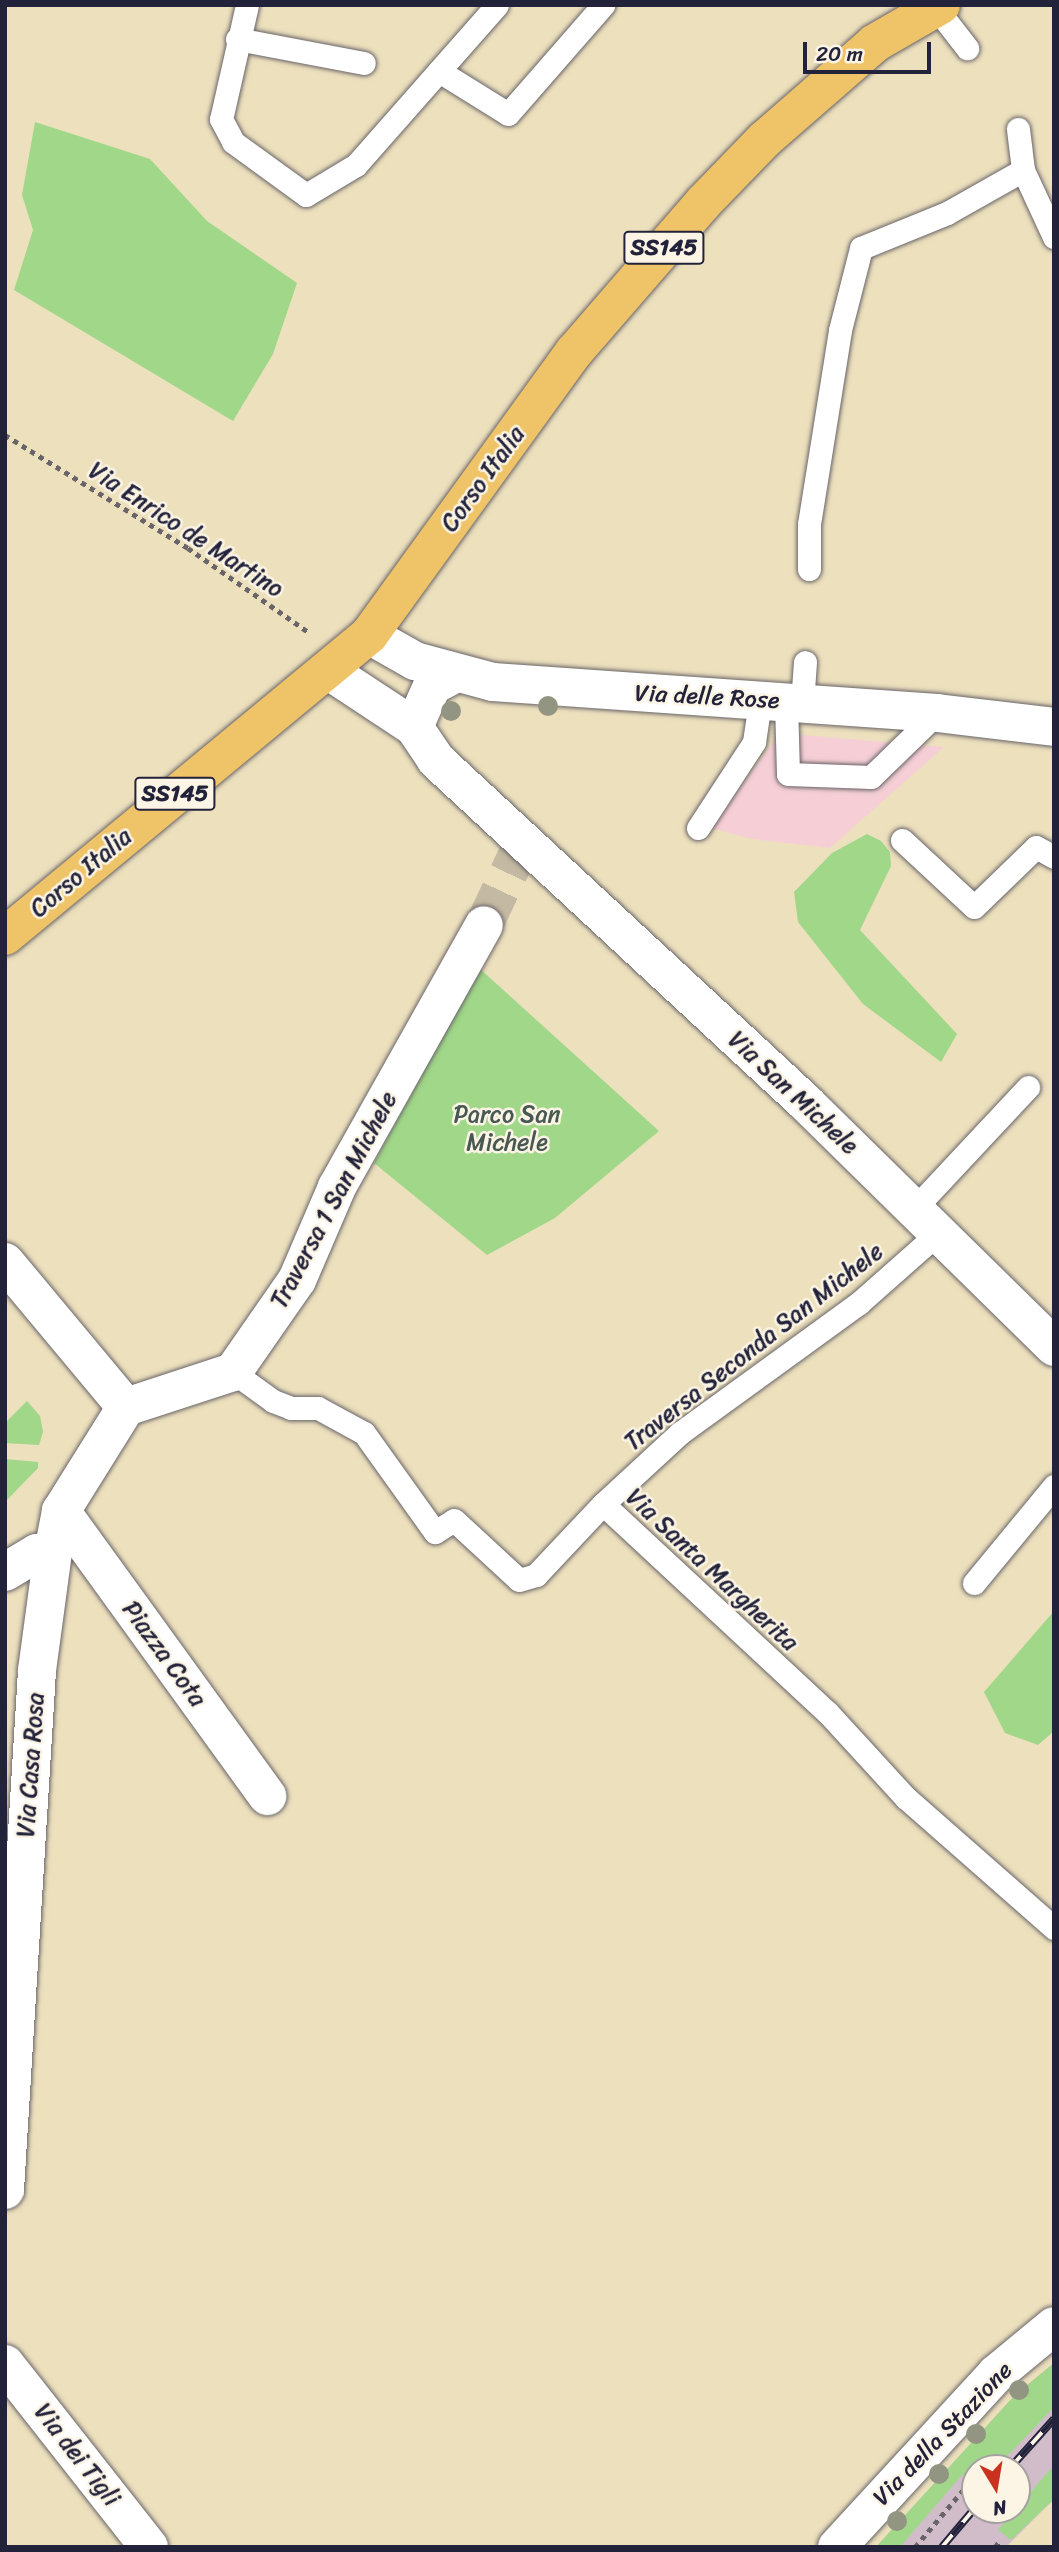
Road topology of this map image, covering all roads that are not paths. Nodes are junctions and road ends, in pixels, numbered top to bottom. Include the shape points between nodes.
1 (247, 5) edge
2 (497, 5) edge
3 (603, 5) edge
4 (937, 6) edge
5 (237, 39) junction
6 (967, 48) dead end
7 (363, 63) dead end
8 (439, 71) junction
9 (1017, 129) dead end
10 (1023, 170) junction
11 (1054, 237) edge
12 (809, 569) dead end
13 (348, 654) junction
14 (806, 662) dead end
15 (455, 674) junction
16 (783, 702) junction
17 (937, 713) junction
18 (414, 727) junction
19 (1054, 727) edge
20 (698, 828) dead end
21 (902, 840) dead end
22 (1054, 857) edge
23 (484, 925) tunnel mouth
24 (5, 936) edge
25 (1028, 1087) dead end
26 (926, 1221) junction
27 (5, 1262) edge
28 (1054, 1347) edge
29 (233, 1372) junction
30 (126, 1407) junction
31 (1054, 1486) edge
32 (603, 1504) junction
33 (61, 1511) junction
34 (53, 1552) junction
35 (5, 1572) edge
36 (974, 1583) dead end
37 (267, 1796) dead end
38 (1054, 1928) edge
39 (5, 2190) edge
40 (1054, 2326) edge
41 (5, 2364) edge
42 (149, 2547) edge
43 (837, 2547) edge

1 - 5 lane
2 - 8 lane
3 - 8 lane via 509,114
4 - 6 lane
4 - 13 main road, Corso Italia / SS145 via 875,43 764,140 702,203 574,352
5 - 7 lane
5 - 8 lane via 221,119 233,142 306,195 356,165
9 - 10 lane
10 - 11 lane
10 - 12 lane via 947,213 861,248 838,342 809,524
13 - 15 street, Via delle Rose via 415,661
13 - 18 street
13 - 24 main road, Corso Italia / SS145 via 265,717
14 - 16 lane
15 - 16 street, Via delle Rose via 548,688
15 - 18 street via 432,686
16 - 17 street, Via delle Rose
16 - 17 lane via 788,774 871,777
16 - 20 lane
17 - 19 street, Via delle Rose
18 - 26 street, Via San Michele via 436,760
21 - 22 lane via 974,907 1036,847
23 - 29 street, Traversa 1 San Michele via 337,1186 297,1280
25 - 26 lane, Traversa Seconda San Michele
26 - 28 street, Via San Michele
26 - 32 lane, Traversa Seconda San Michele via 859,1303 680,1433
27 - 30 street
29 - 30 street
29 - 32 lane, Via Santa Margherita via 273,1401 291,1408 318,1408 364,1433 435,1532 454,1520 519,1580 536,1575
30 - 33 street
31 - 36 lane
32 - 38 lane, Via Santa Margherita via 828,1713 906,1798
33 - 34 street
33 - 37 street, Piazza Cota
34 - 35 street via 37,1553
34 - 39 street, Via Casa Rosa via 37,1671
40 - 43 street, Via della Stazione via 996,2374
41 - 42 street, Via dei Tigli

